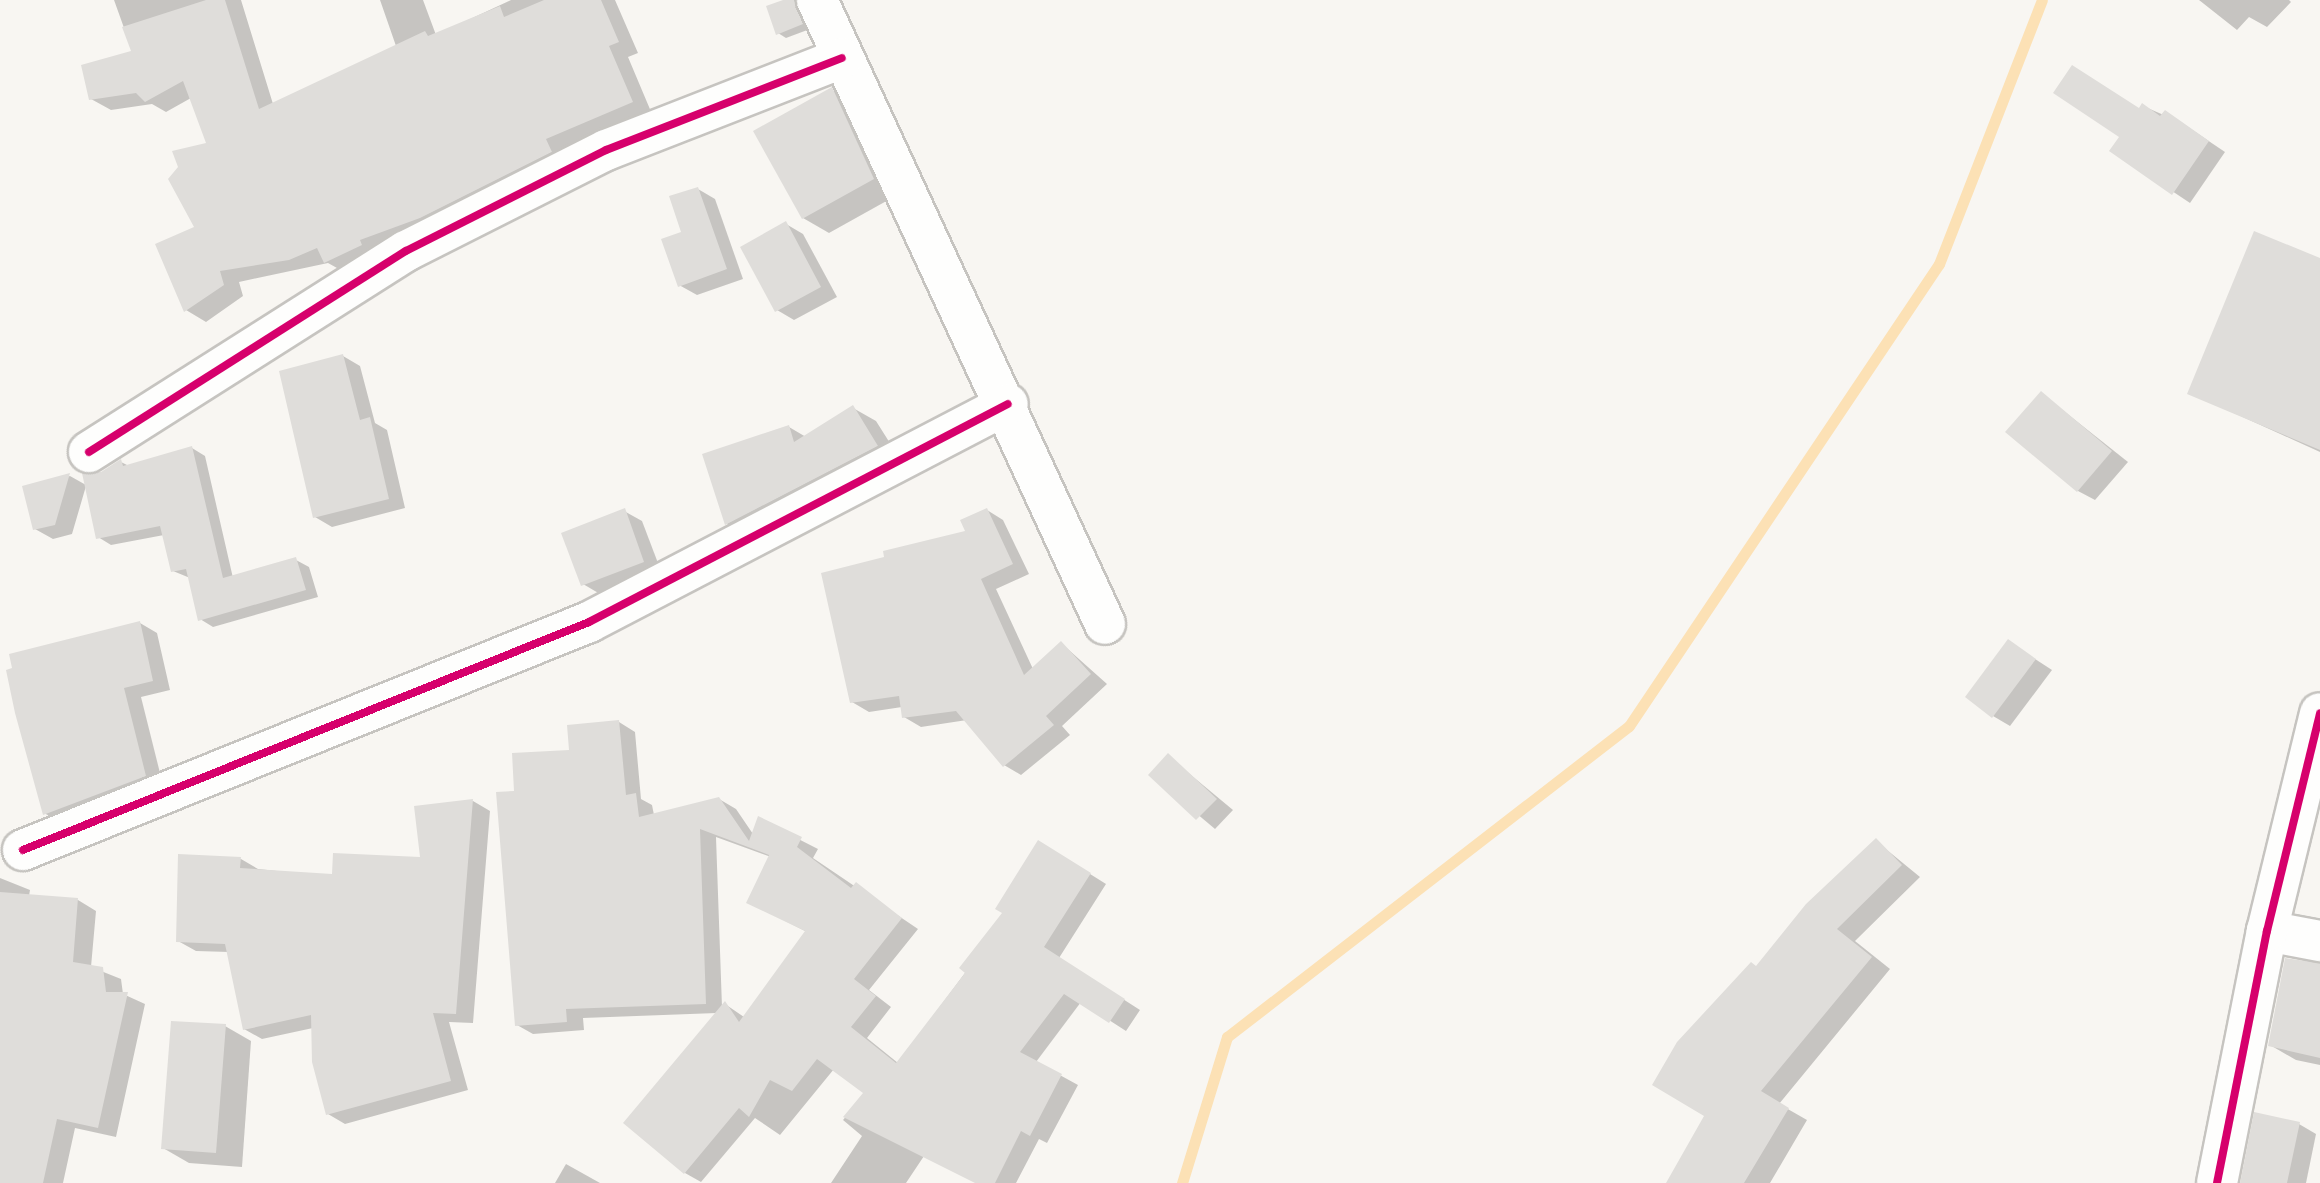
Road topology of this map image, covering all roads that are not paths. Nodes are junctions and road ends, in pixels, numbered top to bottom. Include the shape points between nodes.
1 (817, 0) edge
2 (842, 58) junction
3 (1008, 404) junction
4 (89, 452) dead end
5 (1105, 624) dead end
6 (2320, 713) edge
7 (23, 850) dead end
8 (2267, 931) junction
9 (2320, 941) edge
10 (2217, 1183) edge

1 - 2 street
2 - 3 street
2 - 4 street via 606,150 406,251
3 - 5 street
3 - 7 street via 589,622
6 - 8 street
8 - 9 street
8 - 10 street

